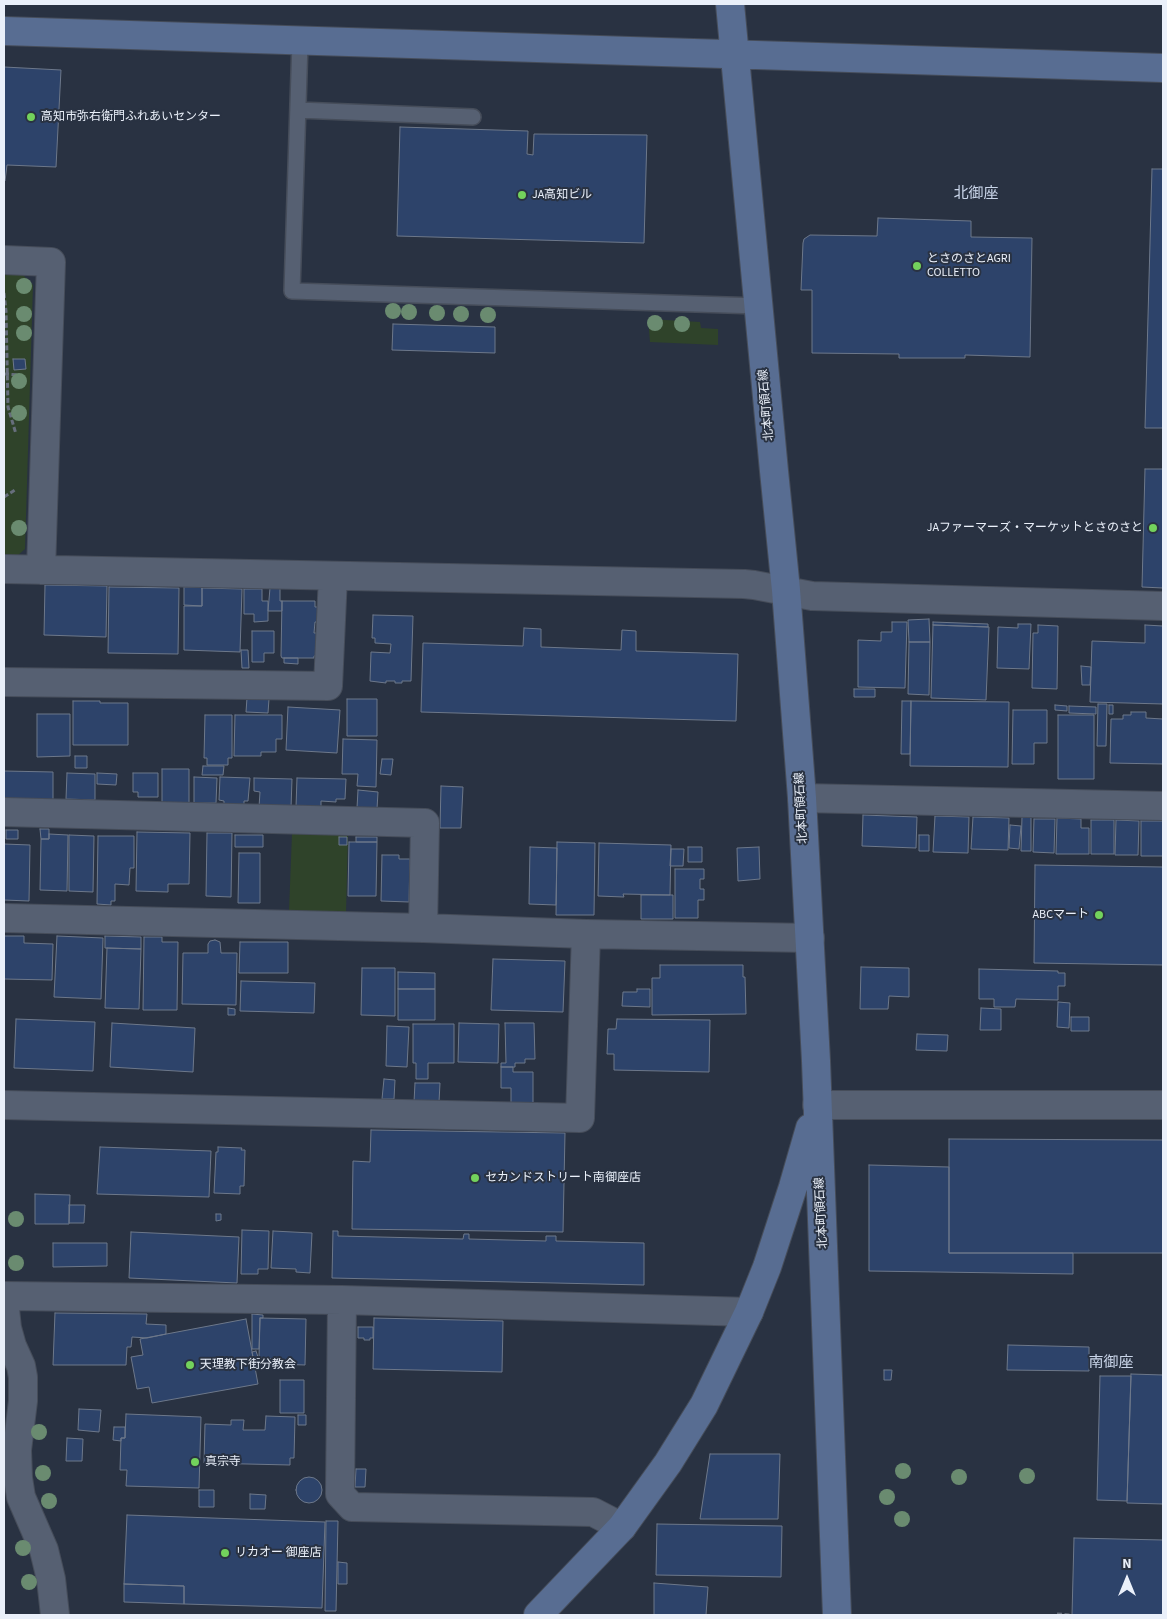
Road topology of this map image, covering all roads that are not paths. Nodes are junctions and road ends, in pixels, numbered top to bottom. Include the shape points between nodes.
1 (730, 4) edge
2 (4, 31) edge
3 (300, 42) junction
4 (735, 53) junction
5 (1163, 68) edge
6 (298, 110) junction
7 (473, 117) dead end
8 (4, 260) edge
9 (758, 306) junction
10 (4, 569) edge
11 (41, 570) junction
12 (333, 576) junction
13 (786, 590) junction
14 (1163, 606) edge
15 (4, 682) edge
16 (802, 798) junction
17 (1163, 806) edge
18 (4, 812) edge
19 (4, 918) edge
20 (424, 928) junction
21 (586, 934) junction
22 (810, 938) junction
23 (817, 1105) junction
24 (4, 1106) edge
25 (1163, 1106) edge
26 (4, 1296) edge
27 (4, 1300) edge
28 (342, 1300) junction
29 (749, 1312) junction
30 (8, 1346) edge
31 (12, 1496) edge
32 (622, 1527) junction
33 (55, 1615) edge
34 (538, 1615) edge
35 (837, 1615) edge

1 - 4 street, 北本町領石線
2 - 3 street
3 - 4 street
3 - 6 lane
4 - 5 street
4 - 9 street, 北本町領石線
6 - 7 lane
6 - 9 lane via 292,291
8 - 11 street via 51,262
9 - 13 street, 北本町領石線
10 - 11 street
11 - 12 street
12 - 13 street via 744,584
12 - 15 street via 328,686
13 - 14 street via 812,596
13 - 16 street, 北本町領石線
16 - 17 street
16 - 22 street, 北本町領石線
18 - 20 street via 425,823
19 - 20 street
20 - 21 street
21 - 22 street
21 - 24 street via 580,1118
22 - 23 street, 北本町領石線
23 - 25 street
23 - 29 street via 767,1267
23 - 35 street, 北本町領石線
26 - 28 street
27 - 30 street
28 - 29 street
28 - 32 street via 340,1494 352,1507 592,1512
29 - 32 street via 704,1405
30 - 31 street via 21,1366 23,1389 17,1450 18,1478
31 - 33 street via 44,1550
32 - 34 street

